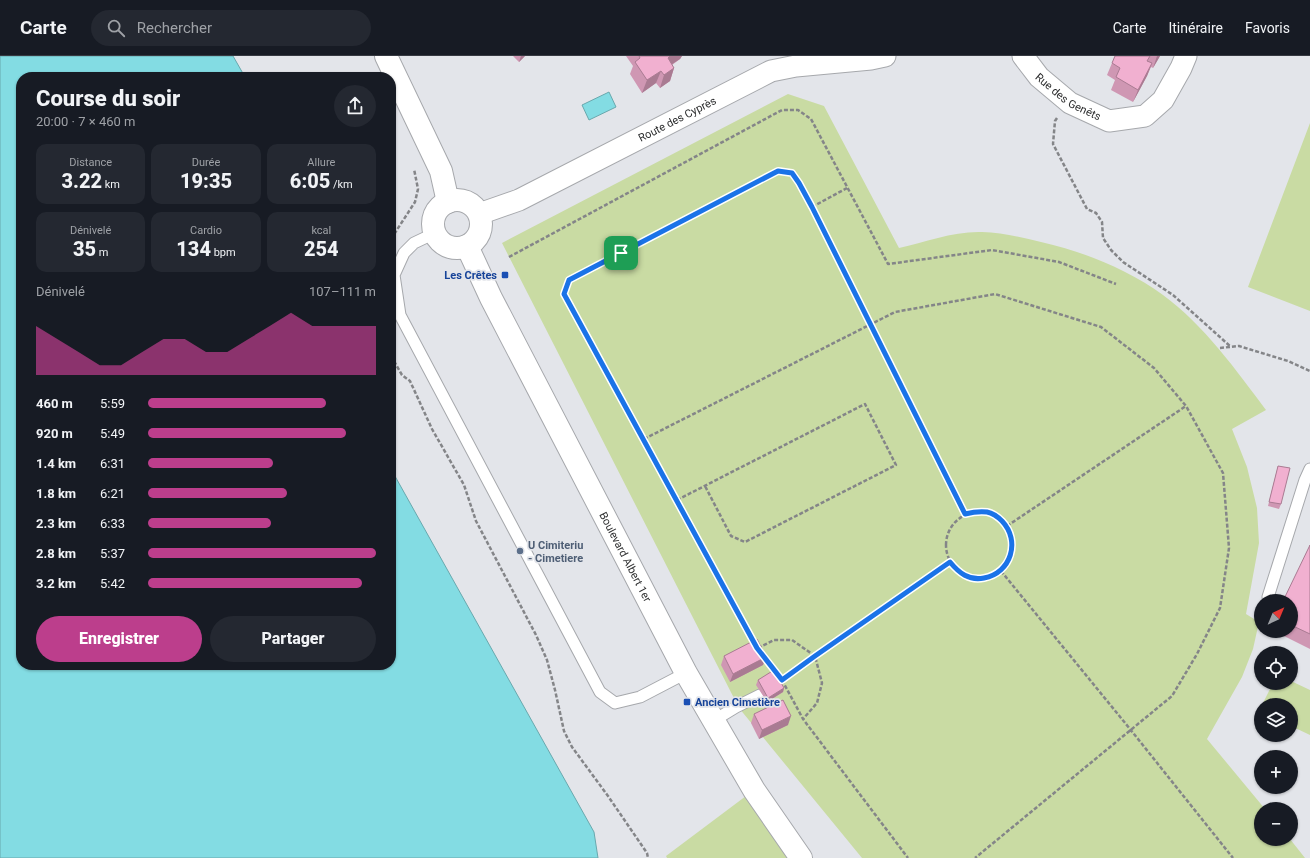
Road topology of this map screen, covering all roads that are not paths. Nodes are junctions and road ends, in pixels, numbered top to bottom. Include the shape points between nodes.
1 (386, 56) edge
2 (885, 56) edge
3 (1023, 56) edge
4 (1186, 56) edge
5 (394, 72) edge
6 (396, 77) edge
7 (448, 202) junction
8 (479, 214) junction
9 (435, 233) junction
10 (467, 246) junction
11 (396, 271) edge
12 (396, 288) edge
13 (1310, 469) edge
14 (1269, 594) edge
15 (686, 673) junction
16 (760, 695) dead end
17 (713, 721) junction
18 (801, 858) edge

1 - 5 main road
2 - 8 street, Route des Cyprès via 771,71 519,200
3 - 4 street, Rue des Genêts via 1039,77 1070,103 1109,121 1145,116 1163,100
6 - 7 main road via 441,171
7 - 8 main road via 462,200 469,203
7 - 9 main road via 436,211 433,226
8 - 10 main road via 481,222 478,236
9 - 10 main road via 445,244 452,247
9 - 11 lane via 414,243 404,253
10 - 15 main road, Boulevard Albert 1er via 491,298
12 - 15 lane via 400,315 600,692 615,703 640,697
13 - 14 lane
15 - 17 main road, Boulevard Albert 1er
16 - 17 lane
17 - 18 main road, Boulevard Albert 1er via 754,790

